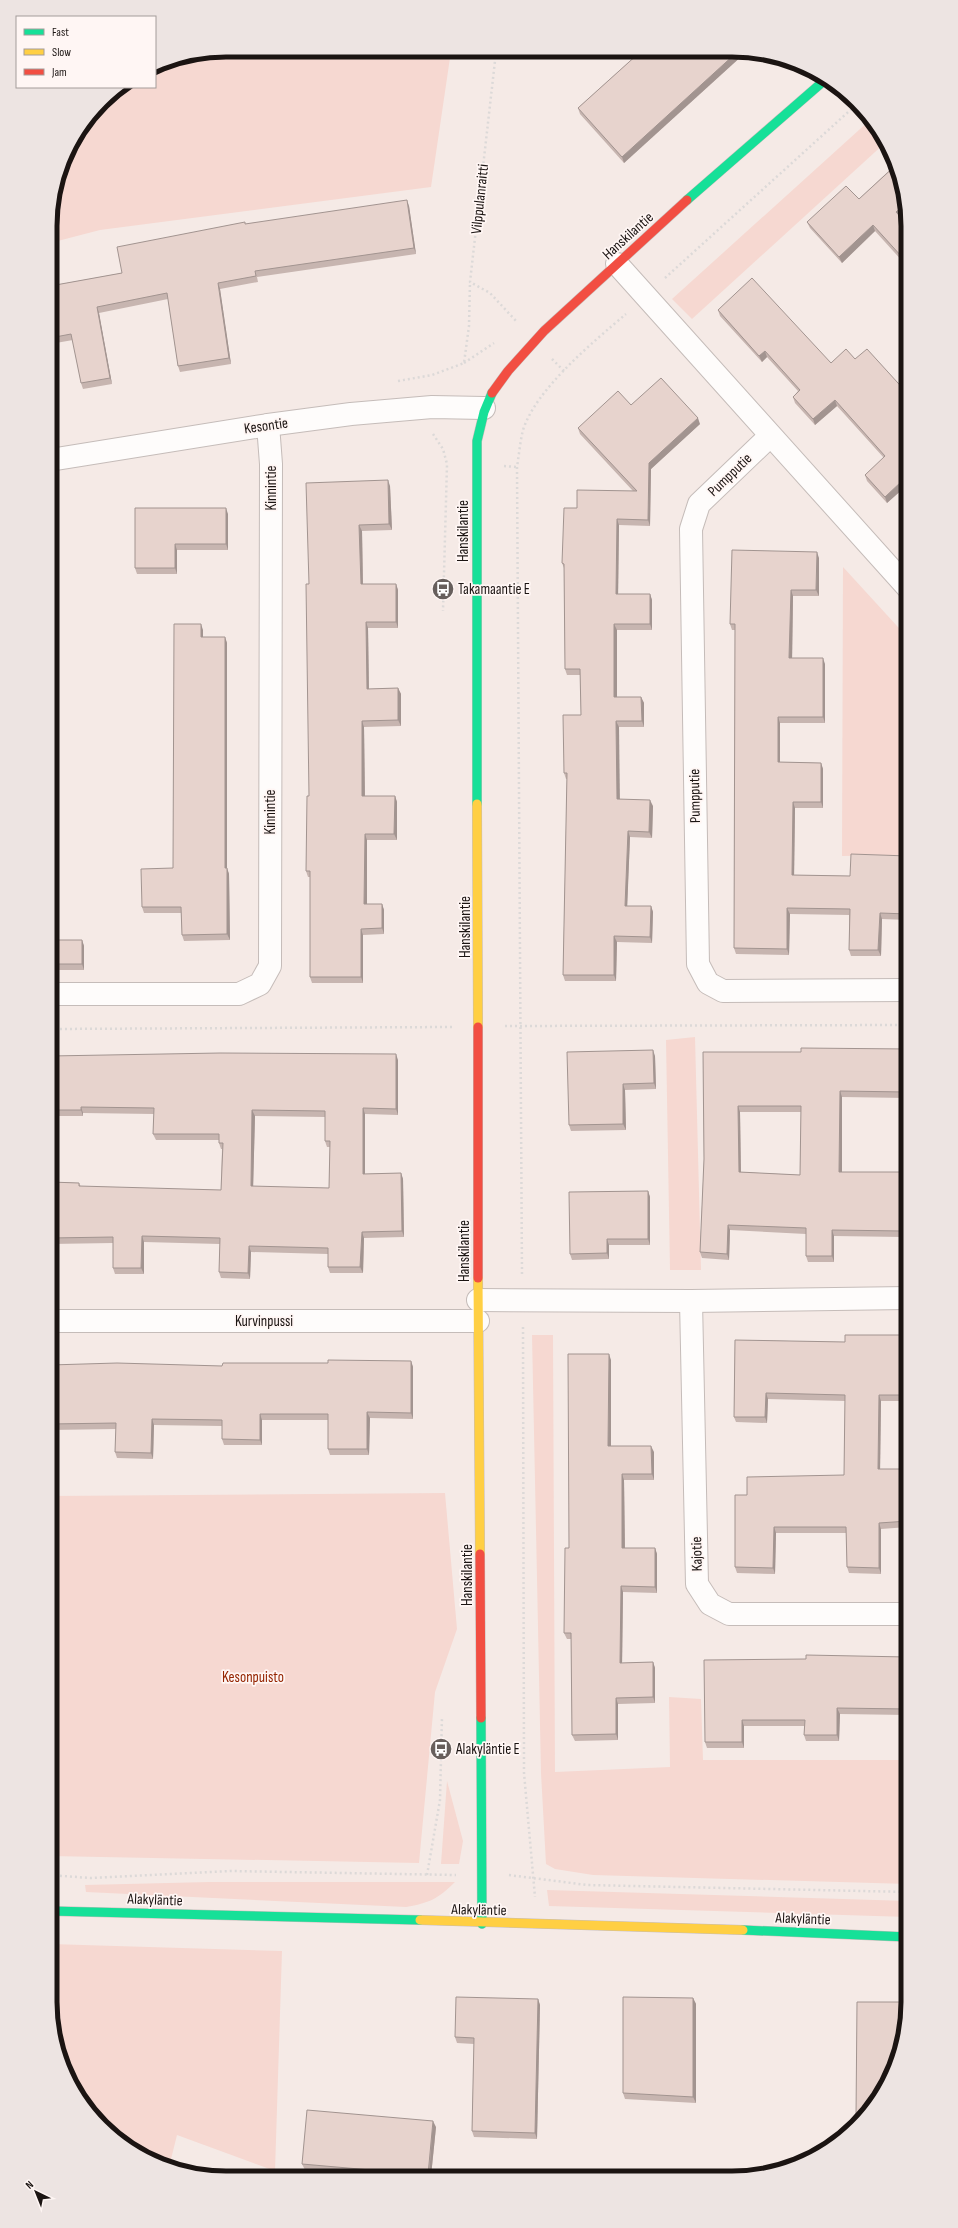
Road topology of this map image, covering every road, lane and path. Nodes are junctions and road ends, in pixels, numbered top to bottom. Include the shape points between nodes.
1 (495, 57) edge
2 (822, 83) edge
3 (853, 107) edge
4 (617, 264) junction
5 (664, 279) dead end
6 (470, 282) junction
7 (630, 311) dead end
8 (513, 328) dead end
9 (497, 341) dead end
10 (549, 356) dead end
11 (464, 363) junction
12 (564, 371) junction
13 (432, 375) dead end
14 (484, 408) junction
15 (268, 425) junction
16 (433, 435) dead end
17 (770, 436) junction
18 (57, 459) edge
19 (498, 466) dead end
20 (517, 466) junction
21 (901, 580) edge
22 (444, 611) dead end
23 (901, 990) edge
24 (57, 994) edge
25 (901, 1025) edge
26 (501, 1026) dead end
27 (522, 1026) junction
28 (458, 1027) dead end
29 (57, 1029) edge
30 (901, 1298) edge
31 (478, 1300) junction
32 (522, 1301) junction
33 (691, 1301) junction
34 (57, 1321) edge
35 (478, 1321) junction
36 (901, 1614) edge
37 (442, 1717) dead end
38 (427, 1875) junction
39 (458, 1875) dead end
40 (512, 1875) dead end
41 (57, 1876) edge
42 (533, 1878) junction
43 (901, 1892) edge
44 (535, 1904) dead end
45 (57, 1911) edge
46 (482, 1924) junction
47 (901, 1937) edge

1 - 6 path, Vilppulanraitti
2 - 4 street, Hanskilantie
3 - 5 path
4 - 14 street, Hanskilantie via 534,340 496,386
4 - 17 street
6 - 8 path via 490,293 519,324
6 - 11 path, Vilppulanraitti via 469,326
7 - 12 path
9 - 11 path
10 - 12 path
11 - 13 path
12 - 20 path via 532,411 523,430
14 - 15 street, Kesontie via 432,407
14 - 31 street, Hanskilantie via 477,441 476,464
15 - 18 street, Kesontie
15 - 24 street, Kinnintie via 271,464 270,966 260,984 239,994
16 - 22 path via 443,449 448,464
17 - 21 street
17 - 23 street, Pumpputie via 699,504 691,529 698,964 708,983 723,991
19 - 20 path
20 - 27 path
25 - 27 path
26 - 27 path
27 - 32 path
28 - 29 path
30 - 33 street
31 - 32 street
31 - 35 street, Hanskilantie
32 - 33 street
32 - 42 path via 524,1773
33 - 36 street, Kajotie via 698,1584 710,1604 730,1614
34 - 35 street, Kurvinpussi
35 - 46 street, Hanskilantie
37 - 38 path via 440,1800
38 - 39 path
38 - 41 path via 230,1871 90,1878
40 - 42 path
42 - 43 path via 587,1885
42 - 44 path
45 - 46 street, Alakyläntie
46 - 47 street, Alakyläntie via 678,1927

